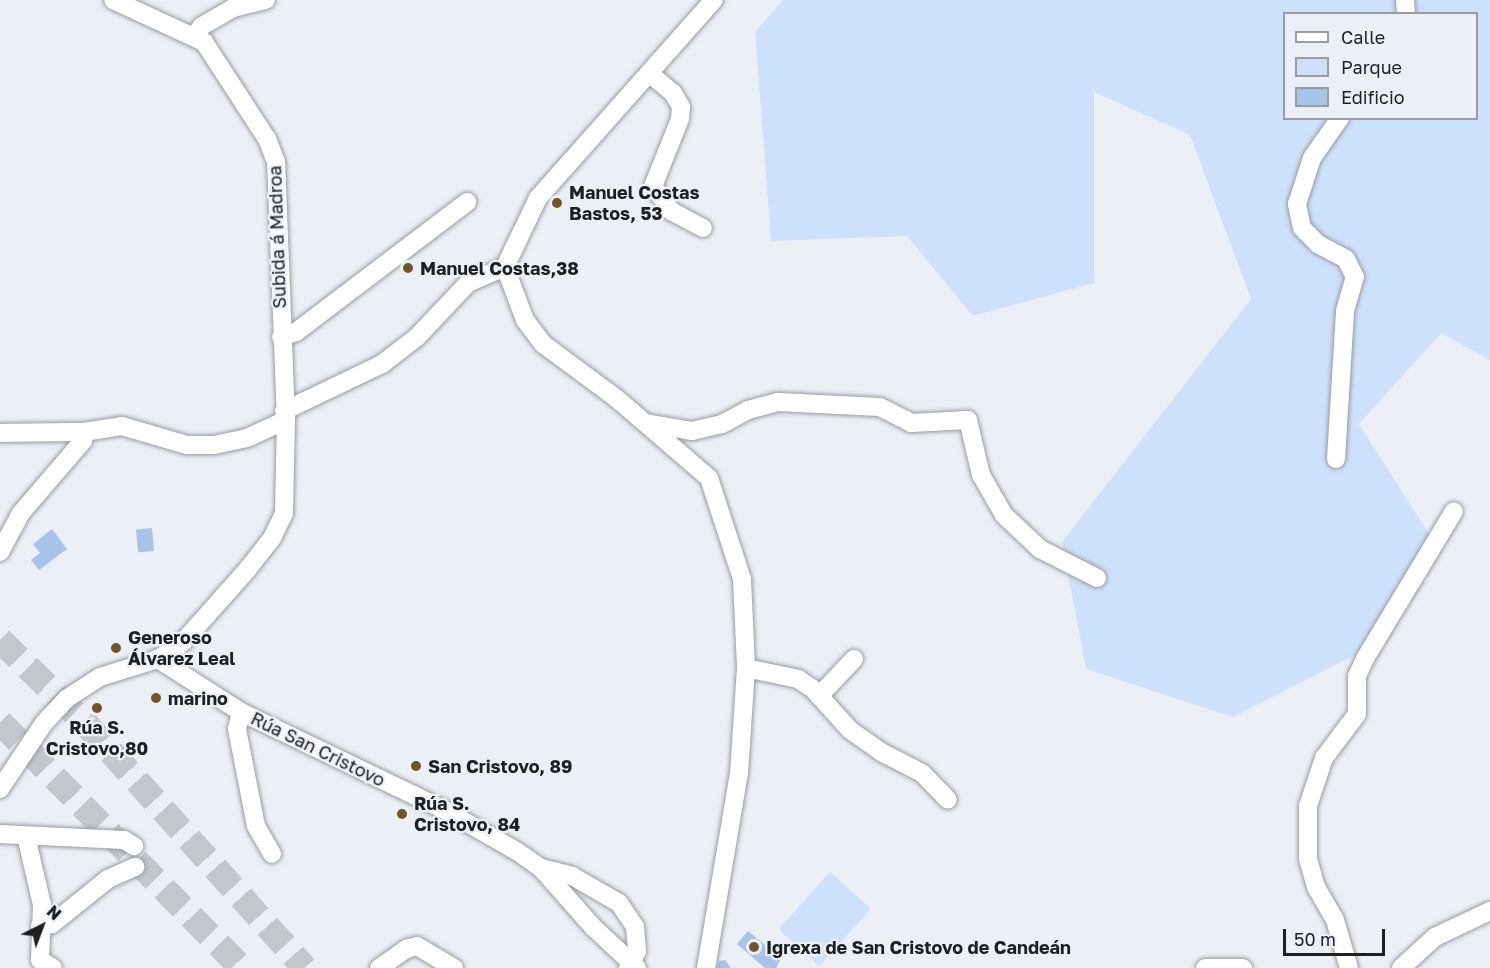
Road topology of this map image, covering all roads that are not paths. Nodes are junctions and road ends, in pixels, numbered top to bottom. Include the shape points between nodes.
1 (113, 0) edge
2 (266, 0) edge
3 (714, 0) edge
4 (194, 36) junction
5 (649, 73) junction
6 (1339, 120) edge
7 (467, 202) dead end
8 (704, 228) dead end
9 (505, 267) junction
10 (281, 337) junction
11 (285, 415) junction
12 (646, 423) junction
13 (84, 432) junction
14 (0, 433) edge
15 (1336, 459) dead end
16 (1454, 511) dead end
17 (0, 552) edge
18 (1097, 578) dead end
19 (854, 659) dead end
20 (158, 660) junction
21 (746, 668) junction
22 (819, 696) junction
23 (241, 712) junction
24 (0, 789) edge
25 (948, 800) dead end
26 (0, 834) edge
27 (26, 836) junction
28 (134, 846) dead end
29 (272, 854) dead end
30 (135, 867) dead end
31 (541, 868) junction
32 (1490, 911) edge
33 (40, 926) junction
34 (632, 966) edge
35 (53, 968) edge
36 (379, 968) edge
37 (454, 968) edge
38 (706, 968) edge
39 (1205, 968) edge
40 (1243, 968) edge
41 (1349, 968) edge
42 (1401, 968) edge

1 - 4 street, Subida á Madroa
2 - 4 street via 233,8 202,26
3 - 5 street
4 - 10 street, Subida á Madroa via 204,42 261,129 276,162
5 - 8 street via 673,93 681,107 680,119 653,186 671,211
5 - 9 street via 538,198
6 - 15 street via 1312,158 1297,204 1302,228 1318,244 1346,259 1355,277 1345,311
7 - 10 street, Subida á Madroa via 296,332
9 - 11 street via 468,283 417,337 382,364
9 - 12 street via 525,320 536,336
10 - 11 street, Subida á Madroa
11 - 13 street via 247,438 214,445 187,445 122,426
11 - 20 street, Subida á Madroa via 286,491 279,526 216,607 183,642
12 - 18 street via 692,431 778,402 880,407 911,423 968,420 981,475 1005,515 1040,549
12 - 21 street via 700,469 715,490 742,579
13 - 14 street
13 - 17 street via 83,441 21,513
16 - 41 street via 1366,657 1357,676 1357,714 1324,758 1308,806 1308,859 1316,887 1335,920
19 - 22 street
20 - 23 street, Rúa San Cristovo
20 - 24 street via 100,678 66,699 44,723
21 - 22 street via 798,679
21 - 38 street via 739,773
22 - 25 street via 850,730 922,773
23 - 29 street via 237,729 256,826
23 - 31 street, Rúa San Cristovo via 443,808
26 - 27 street
27 - 28 street via 124,840
27 - 33 street via 42,905
30 - 33 street via 108,879 52,924
31 - 34 street, Rúa San Cristovo
31 - 34 street, Rúa San Cristovo via 572,876 619,903 636,927 638,951
32 - 42 street via 1435,938
33 - 35 street via 40,960
36 - 37 street via 405,949 417,946
39 - 40 street

